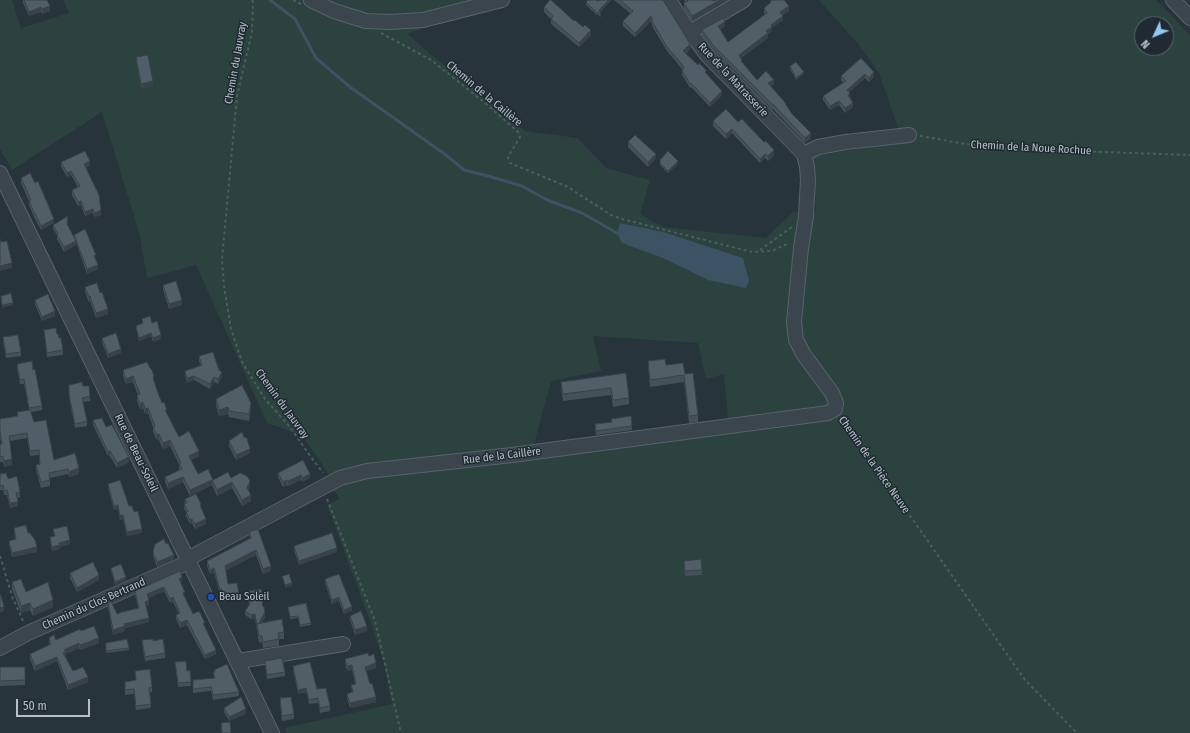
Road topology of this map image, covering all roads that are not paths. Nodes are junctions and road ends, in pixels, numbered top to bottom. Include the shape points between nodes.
1 (502, 0) edge
2 (669, 0) edge
3 (744, 0) edge
4 (1173, 0) edge
5 (309, 3) edge
6 (1190, 18) edge
7 (690, 32) junction
8 (909, 135) road end
9 (804, 154) junction
10 (0, 173) edge
11 (835, 409) joint
12 (188, 560) junction
13 (343, 644) dead end
14 (0, 648) edge
15 (238, 661) junction
16 (272, 733) edge

1 - 5 street via 423,20 382,22 366,21
2 - 7 street, Rue de la Matrasserie
3 - 7 street
4 - 6 street
7 - 9 street, Rue de la Matrasserie via 707,54
8 - 9 street via 818,147
9 - 11 street, Chemin de la Pièce Neuve via 808,179 794,322 796,340 804,356 832,393 836,403
10 - 12 street, Rue de Beau-Soleil
11 - 12 street, Rue de la Caillère via 828,413 512,456 367,471 340,478
12 - 14 street, Chemin du Clos Bertrand
12 - 15 street, Rue de Beau-Soleil
13 - 15 street
15 - 16 street, Rue de Beau-Soleil

